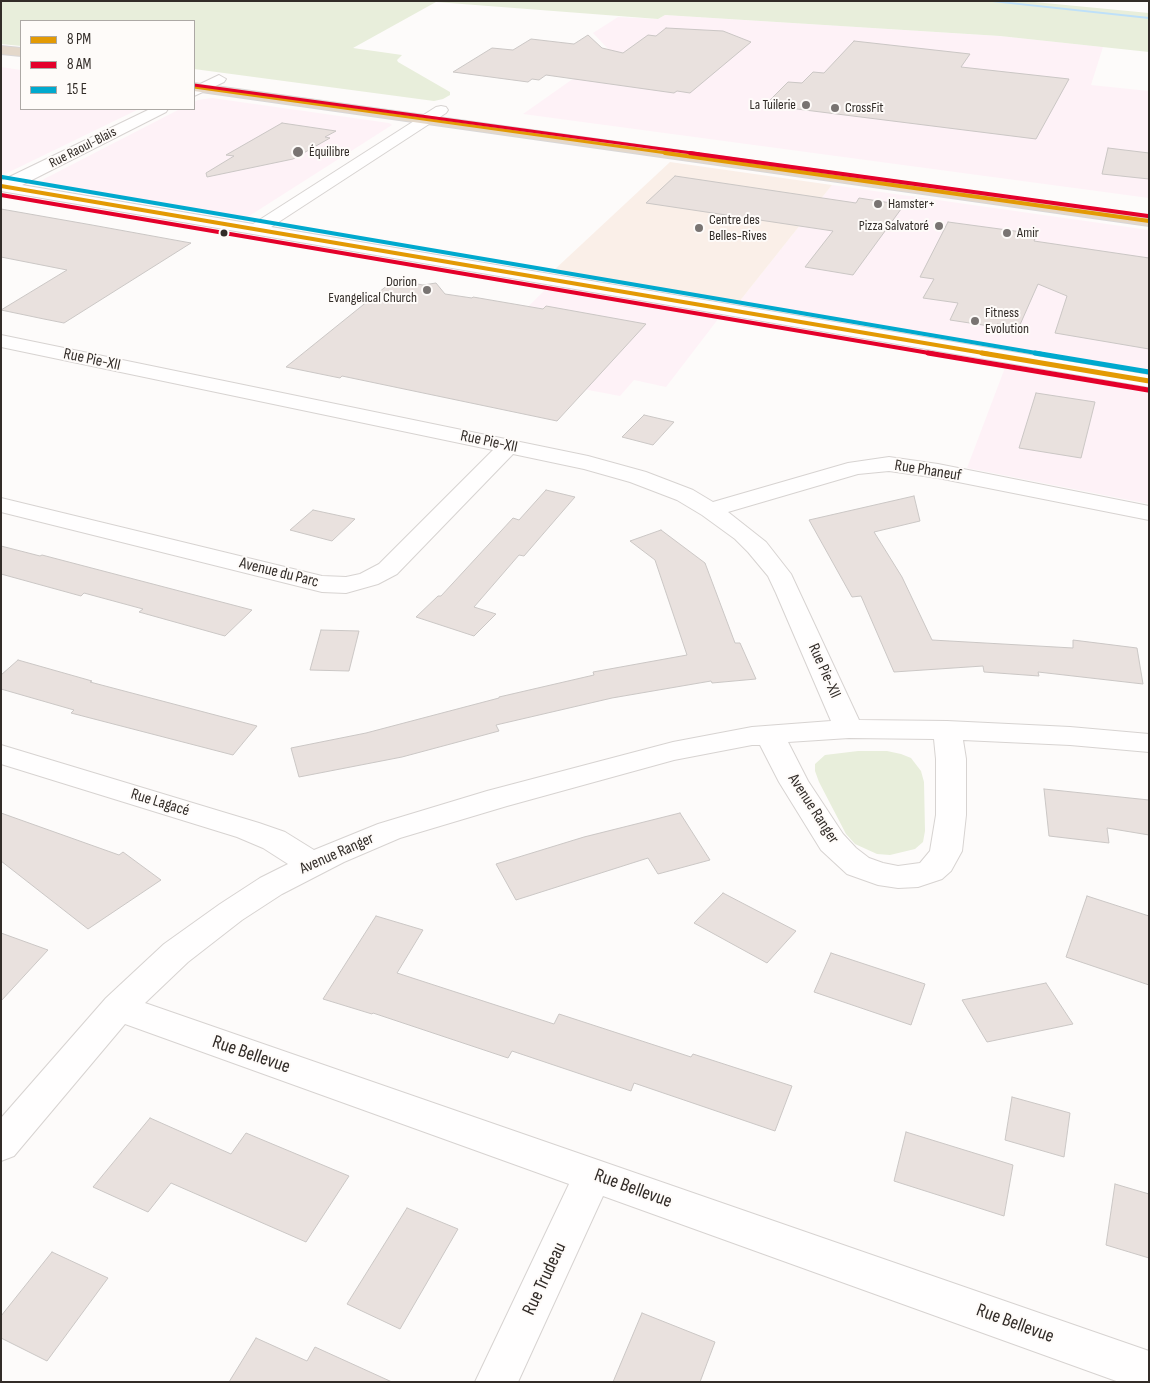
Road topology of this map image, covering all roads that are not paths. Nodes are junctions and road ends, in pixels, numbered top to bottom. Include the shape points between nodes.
1 (1, 50) edge
2 (20, 52) edge
3 (1, 62) edge
4 (20, 64) edge
5 (195, 76) edge
6 (219, 79) junction
7 (196, 89) edge
8 (159, 110) edge
9 (441, 110) junction
10 (425, 120) junction
11 (3, 186) edge
12 (1149, 207) edge
13 (1149, 221) edge
14 (256, 229) junction
15 (1, 340) edge
16 (1149, 381) edge
17 (508, 447) junction
18 (1, 505) edge
19 (710, 510) junction
20 (1149, 513) edge
21 (850, 729) junction
22 (947, 730) junction
23 (770, 734) junction
24 (1149, 743) edge
25 (1, 754) edge
26 (312, 864) junction
27 (118, 1008) junction
28 (1, 1145) edge
29 (593, 1175) junction
30 (1149, 1372) edge
31 (496, 1382) edge

1 - 2 highway
3 - 4 highway
5 - 6 highway
6 - 7 street
6 - 9 highway
7 - 10 highway
8 - 11 street, Rue Raoul-Blais
9 - 10 street
9 - 12 highway
10 - 13 highway
10 - 14 street
11 - 14 street
14 - 16 street
15 - 17 street, Rue Pie-XII
17 - 18 street, Avenue du Parc via 388,569 369,579 346,585 315,582
17 - 19 street, Rue Pie-XII via 638,477
19 - 20 street, Rue Phaneuf via 856,468 889,464
19 - 21 street, Rue Pie-XII via 757,546 779,574
21 - 22 street, Avenue Ranger
21 - 23 street, Avenue Ranger
22 - 23 street, Avenue Ranger via 952,759 951,815 946,851 931,871 918,876 898,877 858,866 832,842 794,782
22 - 24 street, Avenue Ranger
23 - 26 street, Avenue Ranger via 732,738 498,798 389,831
25 - 26 street, Rue Lagacé via 248,830 274,840
26 - 27 street, Avenue Ranger via 224,916 164,963
27 - 28 street, Avenue Ranger
27 - 29 street, Rue Bellevue
29 - 30 street, Rue Bellevue
29 - 31 street, Rue Trudeau

